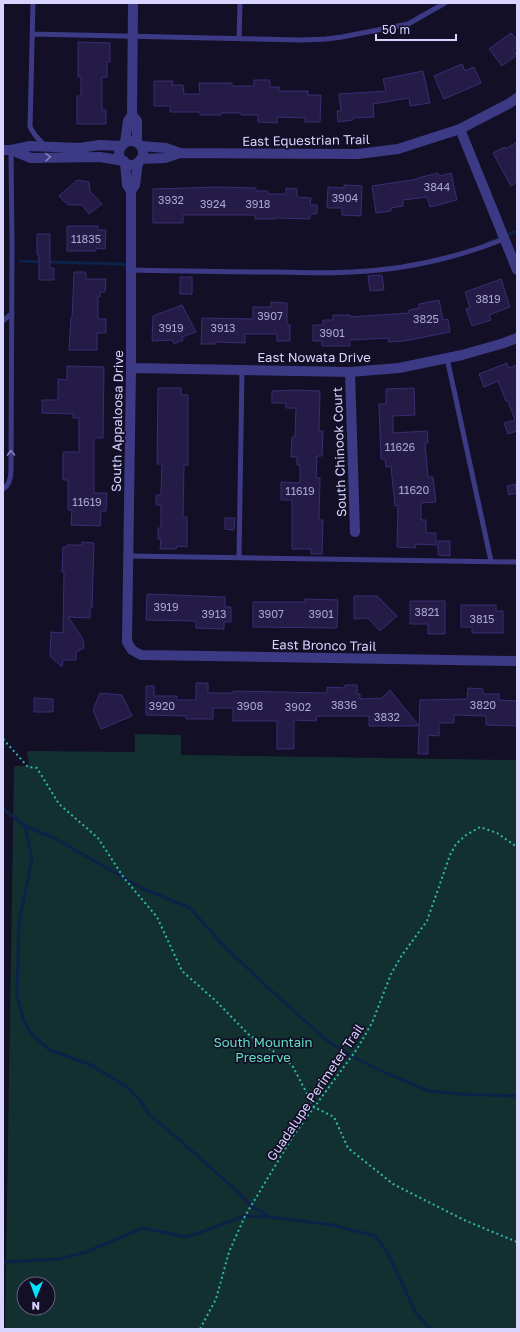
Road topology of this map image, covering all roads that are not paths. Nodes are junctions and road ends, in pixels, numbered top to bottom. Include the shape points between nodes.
1 (33, 3) edge
2 (133, 3) edge
3 (240, 3) edge
4 (445, 3) edge
5 (32, 34) junction
6 (133, 37) junction
7 (239, 39) junction
8 (517, 98) edge
9 (132, 115) junction
10 (460, 130) junction
11 (124, 144) junction
12 (139, 144) junction
13 (44, 146) junction
14 (7, 150) edge
15 (180, 153) junction
16 (140, 161) junction
17 (125, 162) junction
18 (131, 191) junction
19 (504, 239) junction
20 (130, 270) junction
21 (517, 270) edge
22 (12, 313) junction
23 (3, 321) edge
24 (517, 338) edge
25 (447, 358) junction
26 (131, 368) junction
27 (242, 370) junction
28 (350, 372) junction
29 (3, 489) edge
30 (355, 532) dead end
31 (128, 556) junction
32 (239, 557) junction
33 (491, 561) junction
34 (517, 562) edge
35 (132, 650) joint
36 (517, 661) edge

1 - 5 lane
2 - 6 street
3 - 7 lane
4 - 7 lane via 408,24 342,37 302,40
5 - 6 lane
5 - 13 lane via 30,127
6 - 7 lane
6 - 9 street
8 - 10 street, East Equestrian Trail
9 - 11 street via 128,121
9 - 12 street via 137,121
10 - 15 street, East Equestrian Trail via 398,149 358,154
10 - 19 street
11 - 12 street via 129,141
11 - 13 street via 79,148
11 - 17 street via 120,152
12 - 15 street, East Equestrian Trail
12 - 16 street via 143,152
13 - 14 street
14 -> 17 street via 31,158 100,157
14 - 22 lane
15 - 16 street, East Equestrian Trail
16 - 17 street via 132,164
16 - 18 street, South Appaloosa Drive via 135,185
17 - 18 street, South Appaloosa Drive via 127,184
18 - 20 street, South Appaloosa Drive
19 - 20 lane via 467,252 389,269 344,272
19 - 21 street
20 - 26 street, South Appaloosa Drive
22 - 23 lane
29 -> 22 lane via 11,479
24 - 25 street, East Nowata Drive
25 - 28 street, East Nowata Drive via 399,368
25 - 33 lane
26 - 27 street, East Nowata Drive
26 - 31 street, South Appaloosa Drive
27 - 28 street, East Nowata Drive
27 - 32 lane
28 - 30 street, South Chinook Court
31 - 32 lane
31 - 35 street, South Appaloosa Drive via 127,642
32 - 33 lane
33 - 34 lane
35 - 36 street, East Bronco Trail via 141,655

